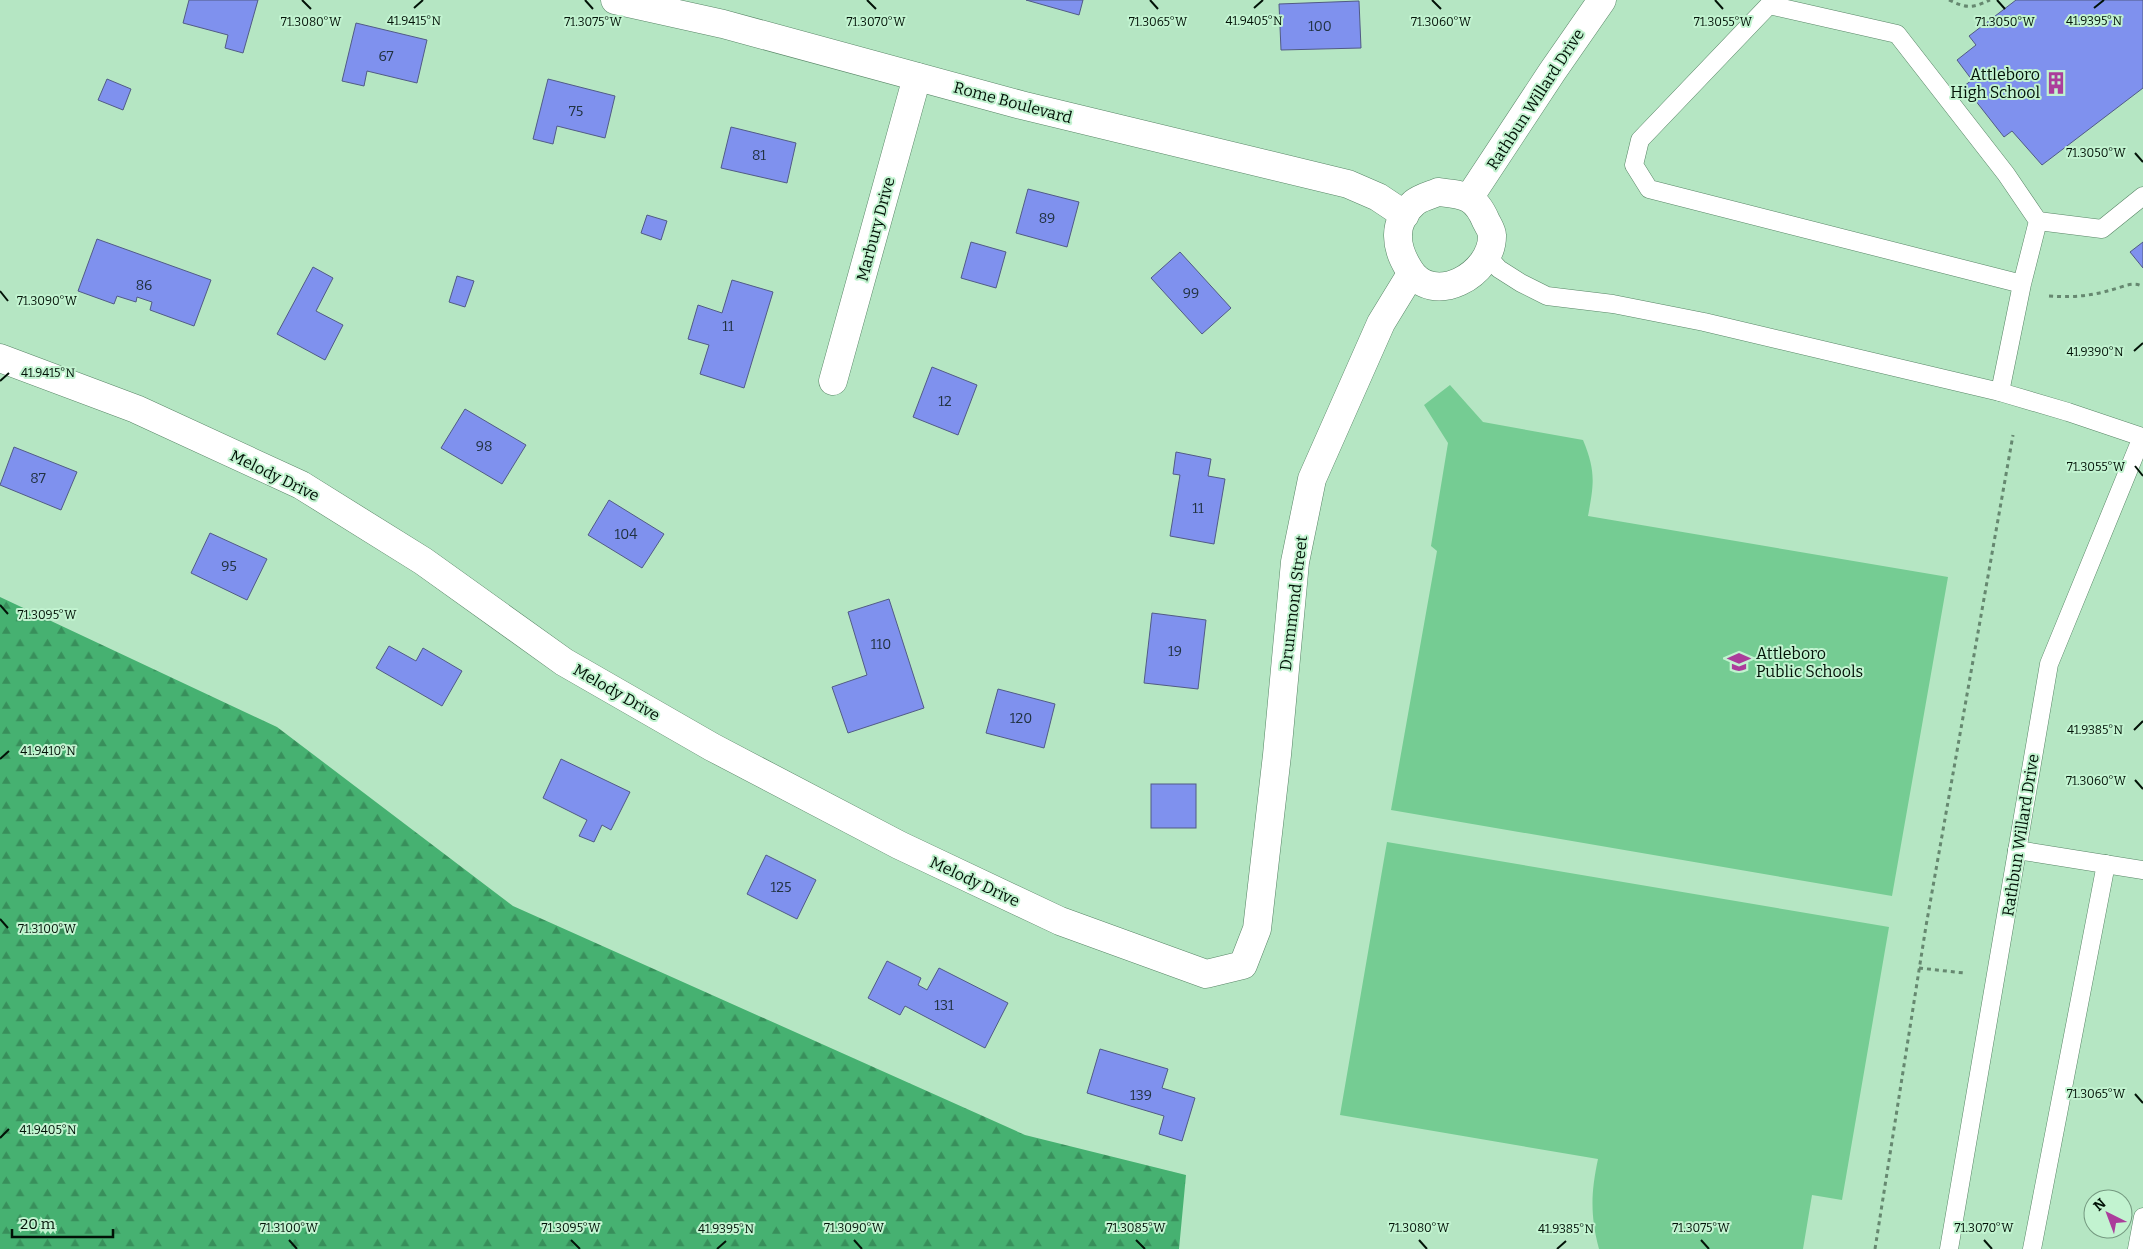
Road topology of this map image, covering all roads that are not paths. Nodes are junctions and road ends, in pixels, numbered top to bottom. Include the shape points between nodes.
1 (615, 0) edge
2 (1602, 0) edge
3 (917, 77) junction
4 (2143, 196) edge
5 (1469, 198) junction
6 (1405, 215) junction
7 (2038, 221) junction
8 (1488, 257) junction
9 (1412, 274) junction
10 (2022, 284) junction
11 (0, 358) edge
12 (833, 381) dead end
13 (2000, 392) junction
14 (2142, 438) edge
15 (2018, 850) junction
16 (2106, 864) junction
17 (2143, 870) edge
18 (1247, 953) joint
19 (2143, 1217) edge
20 (1949, 1249) edge
21 (2032, 1249) edge
22 (2138, 1249) edge

1 - 3 street, Rome Boulevard via 723,24
2 - 5 street, Rathbun Willard Drive
3 - 6 street, Rome Boulevard via 1086,122 1348,184 1378,197
3 - 12 street, Marbury Drive
4 - 7 lane via 2102,229
5 - 6 street via 1438,192 1414,203
5 - 8 street via 1481,209 1492,234
6 - 9 street via 1397,239 1402,258
7 - 10 lane
7 - 10 lane via 2006,174 1897,34 1769,5 1640,140 1634,165 1649,189
8 - 9 street via 1469,278 1449,286 1429,285
8 - 13 lane via 1521,284 1547,296 1613,304 1704,322
9 - 18 street, Drummond Street via 1381,322 1312,479 1295,562 1257,929
10 - 13 lane
11 - 18 street, Melody Drive via 136,410 301,485 423,561 564,662 712,746 908,849 1060,921 1206,974 1243,965
13 - 14 lane
14 - 15 lane, Rathbun Willard Drive via 2049,664
15 - 16 lane
15 - 20 lane, Rathbun Willard Drive
16 - 17 lane
16 - 21 lane
19 - 22 lane

